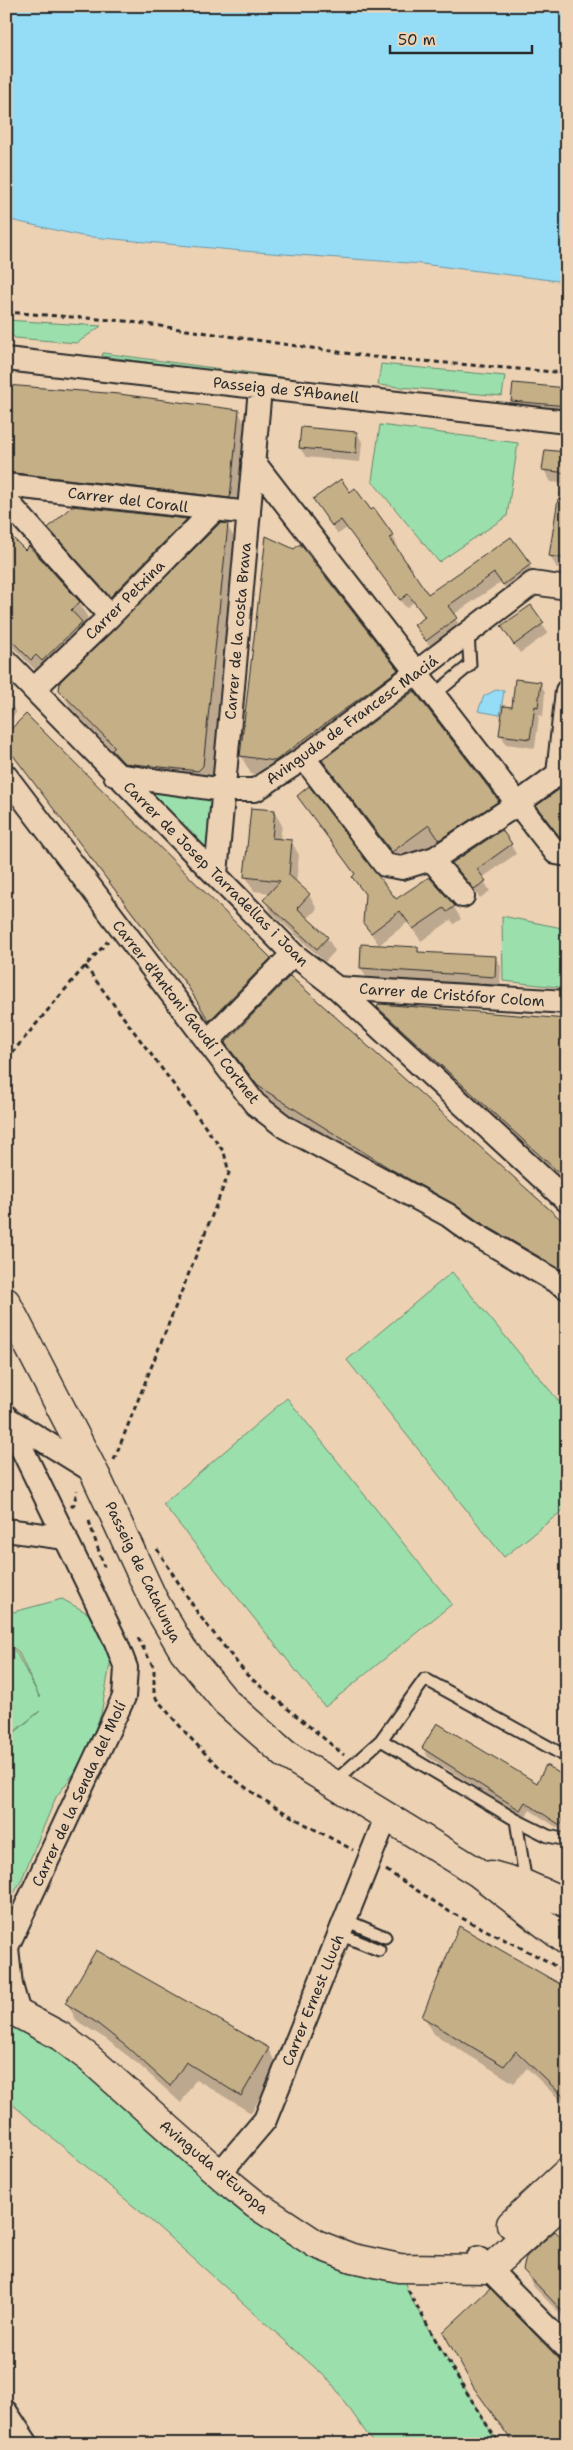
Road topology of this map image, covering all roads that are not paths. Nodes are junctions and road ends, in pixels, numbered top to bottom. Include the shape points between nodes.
1 (6, 359) edge
2 (260, 389) junction
3 (567, 422) edge
4 (253, 460) junction
5 (6, 485) edge
6 (6, 500) edge
7 (214, 510) junction
8 (249, 513) junction
9 (567, 588) edge
10 (110, 616) junction
11 (468, 634) junction
12 (6, 661) edge
13 (418, 672) junction
14 (34, 689) junction
15 (567, 691) edge
16 (435, 694) junction
17 (304, 758) junction
18 (116, 775) junction
19 (6, 776) edge
20 (224, 790) junction
21 (516, 805) junction
22 (561, 854) edge
23 (431, 859) junction
24 (216, 874) junction
25 (463, 896) dead end
26 (293, 954) junction
27 (337, 988) junction
28 (567, 1002) edge
29 (208, 1041) junction
30 (567, 1201) edge
31 (567, 1288) edge
32 (6, 1302) edge
33 (8, 1418) edge
34 (95, 1474) junction
35 (6, 1530) edge
36 (66, 1538) junction
37 (381, 1740) junction
38 (567, 1756) edge
39 (333, 1783) junction
40 (387, 1815) junction
41 (516, 1820) junction
42 (567, 1840) edge
43 (477, 1872) junction
44 (526, 1885) junction
45 (567, 1903) edge
46 (342, 1927) junction
47 (385, 1936) dead end
48 (567, 1941) edge
49 (7, 1948) edge
50 (379, 1950) dead end
51 (11, 2007) edge
52 (567, 2172) edge
53 (219, 2174) junction
54 (563, 2209) edge
55 (469, 2266) junction
56 (567, 2348) edge
57 (6, 2412) edge
58 (27, 2444) edge

1 - 2 street, Passeig de S'Abanell
2 - 3 street, Passeig de S'Abanell
2 - 4 street, Carrer de la costa Brava
4 - 8 street, Carrer de la costa Brava
4 - 13 street
5 - 7 street, Carrer del Corall
6 - 10 street
7 - 8 street, Carrer del Corall
7 - 10 street, Carrer Petxina
8 - 20 street, Carrer de la costa Brava
9 - 11 street, Avinguda de Francesc Maciá via 533,583
10 - 14 street, Carrer Petxina
11 - 13 street, Avinguda de Francesc Maciá
11 - 16 lane via 470,665
12 - 14 street, Carrer de Josep Tarradellas i Joan
13 - 16 street
13 - 17 street, Avinguda de Francesc Maciá
14 - 18 street, Carrer de Josep Tarradellas i Joan
15 - 21 street via 558,774
16 - 21 street
17 - 20 street, Avinguda de Francesc Maciá via 254,790
17 - 23 street via 385,865 402,868
18 - 20 street, Avinguda de Francesc Maciá
18 - 24 street, Carrer de Josep Tarradellas i Joan
19 - 29 street, Carrer d'Antoni Gaudí i Cortnet
20 - 24 street, Carrer de la costa Brava
21 - 22 street
21 - 23 street
23 - 25 street
24 - 26 street, Carrer de Josep Tarradellas i Joan
26 - 27 street, Carrer de Josep Tarradellas i Joan
26 - 29 street
27 - 28 street, Carrer de Cristófor Colom
27 - 30 street, Carrer de Josep Tarradellas i Joan
29 - 31 street, Carrer d'Antoni Gaudí i Cortnet via 255,1104 285,1127 448,1216
32 - 34 street, Passeig de Catalunya
33 - 34 street, Carrer de la Senda del Molí
33 - 36 street, Carrer de la Senda del Molí
34 - 39 street, Passeig de Catalunya via 153,1599 182,1650 226,1702 285,1754
35 - 36 street
36 - 49 street, Carrer de la Senda del Molí via 126,1668 124,1697
37 - 38 lane via 425,1678
37 - 39 lane
37 - 41 lane
39 - 40 street, Passeig de Catalunya
40 - 43 street, Passeig de Catalunya
40 - 46 street, Carrer Ernest Lluch
41 - 42 lane via 548,1836
41 - 44 lane
43 - 44 street
43 - 48 street, Passeig de Catalunya
44 - 45 street
46 - 47 lane
46 - 50 lane
46 - 53 street, Carrer Ernest Lluch via 265,2120
49 - 51 street, Carrer de la Senda del Molí
51 - 53 street, Avinguda d'Europa via 60,2036 89,2058
52 - 55 street
53 - 55 street, Avinguda d'Europa via 254,2204 316,2244 352,2258 399,2268
54 - 55 street
55 - 56 street
57 - 58 street

